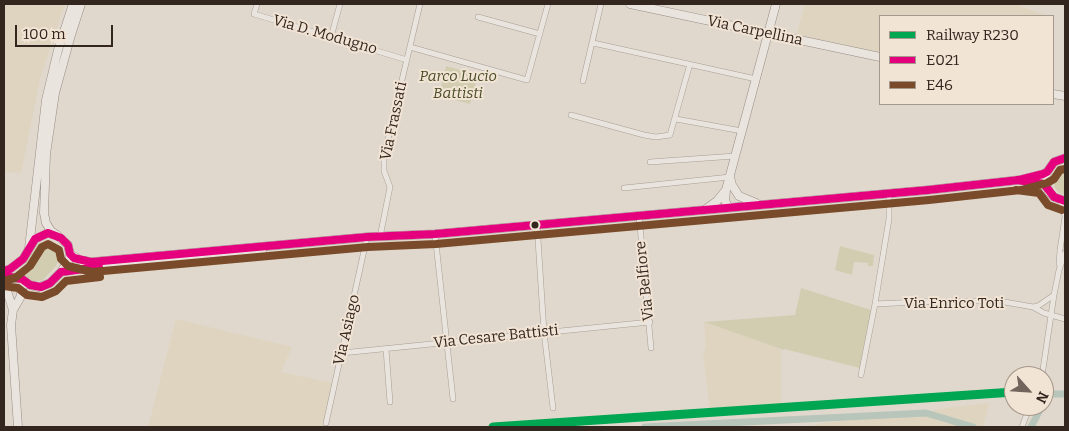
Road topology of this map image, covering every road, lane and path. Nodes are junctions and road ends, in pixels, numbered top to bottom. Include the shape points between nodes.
1 (72, 4) edge
2 (81, 4) edge
3 (257, 4) edge
4 (340, 4) edge
5 (420, 4) edge
6 (548, 4) edge
7 (601, 4) edge
8 (630, 4) edge
9 (776, 4) edge
10 (478, 17) dead end
11 (540, 34) junction
12 (767, 34) junction
13 (331, 37) junction
14 (593, 43) junction
15 (410, 47) junction
16 (879, 57) edge
17 (407, 60) junction
18 (690, 64) junction
19 (756, 79) junction
20 (583, 81) dead end
21 (571, 115) dead end
22 (676, 119) junction
23 (742, 131) junction
24 (735, 156) junction
25 (1065, 158) edge
26 (650, 162) dead end
27 (1047, 172) junction
28 (1020, 180) junction
29 (729, 184) junction
30 (1046, 186) junction
31 (624, 188) dead end
32 (889, 194) junction
33 (1063, 201) edge
34 (763, 204) junction
35 (728, 207) junction
36 (706, 209) junction
37 (639, 215) junction
38 (1065, 217) edge
39 (537, 224) junction
40 (435, 234) junction
41 (57, 235) junction
42 (420, 235) junction
43 (380, 237) junction
44 (367, 240) junction
45 (29, 248) junction
46 (1065, 253) edge
47 (70, 254) junction
48 (23, 259) junction
49 (1059, 270) junction
50 (4, 271) edge
51 (61, 272) junction
52 (4, 276) edge
53 (23, 280) junction
54 (39, 287) junction
55 (4, 288) edge
56 (1054, 295) junction
57 (20, 298) junction
58 (875, 304) junction
59 (1032, 307) junction
60 (13, 310) junction
61 (1052, 315) junction
62 (1065, 319) edge
63 (650, 322) junction
64 (544, 332) junction
65 (447, 343) junction
66 (651, 348) dead end
67 (386, 349) junction
68 (342, 354) junction
69 (1044, 366) edge
70 (862, 375) dead end
71 (453, 400) dead end
72 (390, 402) dead end
73 (553, 408) dead end
74 (326, 423) dead end
75 (18, 427) edge

1 - 45 main road via 46,100
2 - 41 main road via 55,94 46,154 44,213 46,223
3 - 13 street, Via D. Modugno via 254,14
4 - 13 street
5 - 15 street, Via Frassati
6 - 11 street
7 - 14 street
8 - 12 main road, Via Carpellina
9 - 12 main road
10 - 11 street
11 - 15 street via 527,80
12 - 16 main road, Via Carpellina
12 - 19 main road
13 - 17 street, Via D. Modugno
14 - 18 street
14 - 20 street
15 - 17 street, Via Frassati
17 - 43 street, Via Frassati via 384,156 384,171 390,187
18 - 19 street
18 - 22 street
19 - 23 main road
21 - 22 street via 656,137 670,135
22 - 23 street
23 - 24 main road
24 - 26 street
24 - 29 main road
25 - 27 main road via 1054,162
27 - 28 main road
27 - 30 main road
28 - 30 main road
28 - 32 main road
29 - 31 street
29 - 34 main road via 749,202
29 - 35 main road via 725,200
29 - 36 main road via 717,201
30 - 33 main road via 1049,192
32 - 34 main road
32 - 58 street via 889,215
33 - 38 street
34 - 35 main road
35 - 36 main road
36 - 37 main road
37 - 39 main road
37 - 63 street, Via Belfiore
38 - 49 street
39 - 40 main road
39 - 64 street
40 - 42 main road
40 - 65 street
41 - 45 main road via 39,236
41 - 47 main road via 68,245
42 - 43 main road
42 - 44 main road
43 - 44 main road
44 - 47 main road via 91,262
44 - 51 main road
44 - 68 street, Via Asiago
45 - 48 main road
46 - 49 street
47 - 51 main road
48 - 50 main road
48 - 53 main road via 20,270
49 - 56 street
51 - 54 main road via 46,286
52 - 53 main road
53 - 54 main road
53 - 57 main road
54 - 57 main road
55 - 60 main road
56 - 59 street
56 - 61 street
57 - 60 main road
58 - 59 street, Via Enrico Toti via 999,301
58 - 70 street
59 - 61 street, Via Enrico Toti
60 - 75 main road via 11,340
61 - 62 street, Via Enrico Toti
61 - 69 street
63 - 64 street, Via Cesare Battisti
63 - 66 street, Via Belfiore
64 - 65 street, Via Cesare Battisti
64 - 73 street
65 - 67 street, Via Cesare Battisti
65 - 71 street
67 - 68 street, Via Cesare Battisti
67 - 72 street
68 - 74 street, Via Asiago

